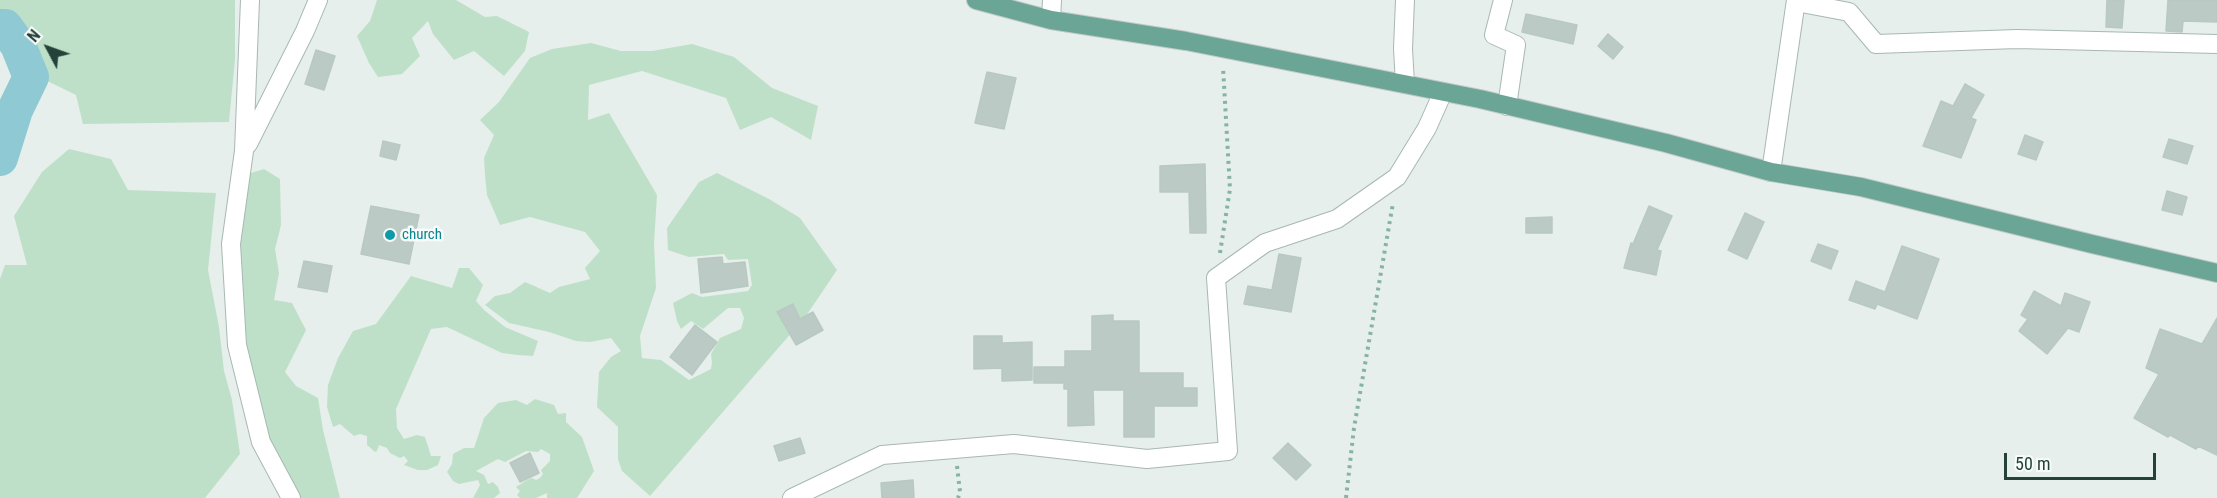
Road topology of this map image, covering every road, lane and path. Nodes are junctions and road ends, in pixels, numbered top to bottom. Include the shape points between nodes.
1 (250, 0) edge
2 (318, 0) edge
3 (976, 0) edge
4 (1052, 0) edge
5 (1405, 0) edge
6 (1503, 0) edge
7 (1796, 1) edge
8 (1051, 20) junction
9 (2217, 44) edge
10 (1222, 48) junction
11 (1405, 84) junction
12 (1443, 92) junction
13 (1507, 106) junction
14 (244, 151) junction
15 (1771, 172) junction
16 (1397, 177) junction
17 (2217, 273) edge
18 (1216, 278) junction
19 (954, 449) junction
20 (291, 498) edge
21 (792, 498) edge
22 (958, 498) edge
23 (1346, 498) edge

1 - 14 street
2 - 14 street
3 - 8 main road
4 - 8 street
5 - 11 street
6 - 13 street via 1494,35 1516,45
7 - 9 street via 1849,12 1876,44 2017,39
7 - 15 street
8 - 10 main road
10 - 11 main road
10 - 18 path via 1230,189
11 - 12 main road
12 - 13 main road
12 - 16 street
13 - 15 main road
14 - 20 street via 231,244 237,345 261,442
15 - 17 main road via 1861,187
16 - 18 street via 1337,219 1265,243
16 - 23 path via 1354,428
18 - 19 street via 1228,451 1147,459 1014,444
19 - 21 street via 882,455
19 - 22 path

